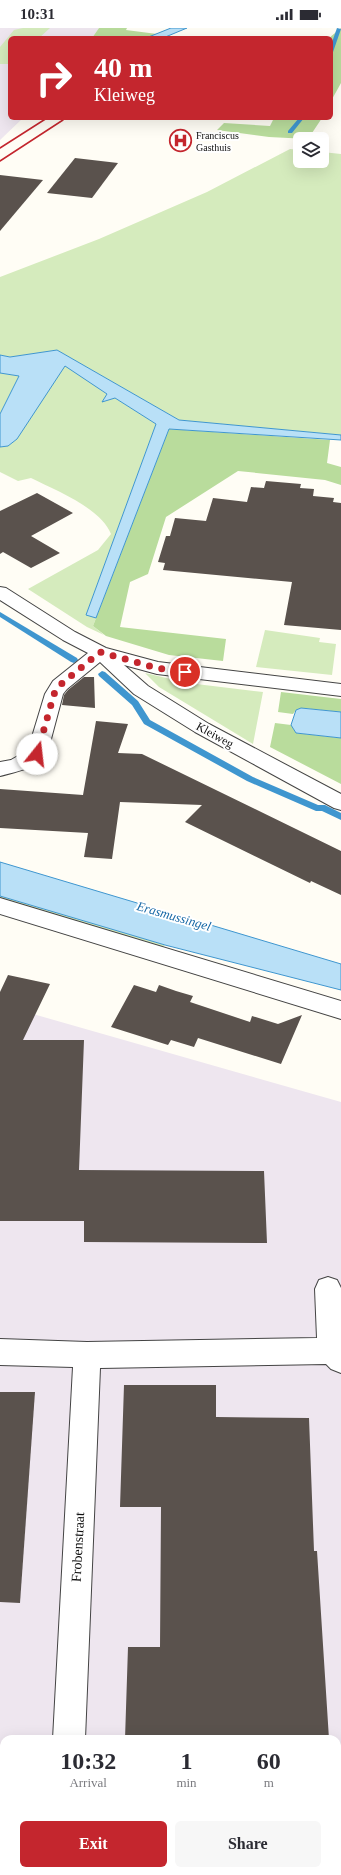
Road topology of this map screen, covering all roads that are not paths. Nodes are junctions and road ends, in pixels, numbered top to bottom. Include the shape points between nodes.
1 (0, 592) edge
2 (100, 652) junction
3 (341, 690) edge
4 (0, 769) edge
5 (341, 803) edge
6 (0, 906) edge
7 (341, 1010) edge
8 (328, 1289) dead end
9 (0, 1352) edge
10 (87, 1355) junction
11 (336, 1355) edge
12 (68, 1735) edge

1 - 2 street, Kleiweg via 69,636
2 - 3 street, Kleiweg via 157,668
2 - 4 street via 60,685 54,694 37,754 17,765
2 - 5 street, Kleiweg via 141,690 261,761
6 - 7 street
8 - 11 street
9 - 10 street
10 - 11 street
10 - 12 street, Frobenstraat

